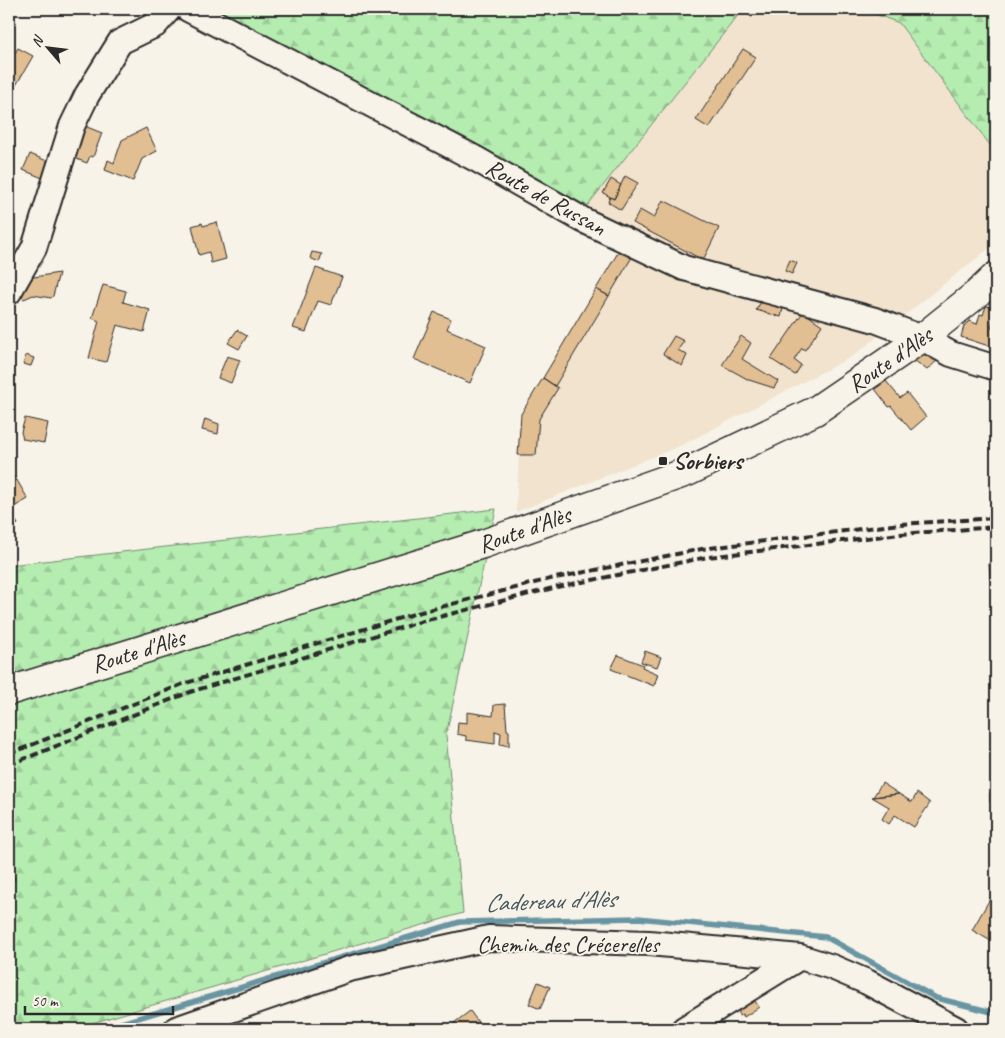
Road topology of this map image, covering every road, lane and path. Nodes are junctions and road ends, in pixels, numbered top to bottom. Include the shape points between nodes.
1 (169, 9) edge
2 (188, 9) edge
3 (996, 276) edge
4 (9, 292) edge
5 (922, 338) junction
6 (996, 368) edge
7 (9, 691) edge
8 (800, 957) junction
9 (176, 1029) edge
10 (684, 1029) edge
11 (956, 1029) edge

1 - 4 street via 155,24 120,42 87,95 72,126 34,248
2 - 5 street, Route de Russan via 476,159 583,220 684,268 875,320
3 - 5 main road, Route d'Alès
5 - 6 street, Route de Russan via 951,354
5 - 7 main road, Route d'Alès via 815,411 687,472 483,544
8 - 9 street, Chemin des Crécerelles via 649,943 488,938 349,969
8 - 10 street
8 - 11 street, Chemin des Crécerelles via 867,982

